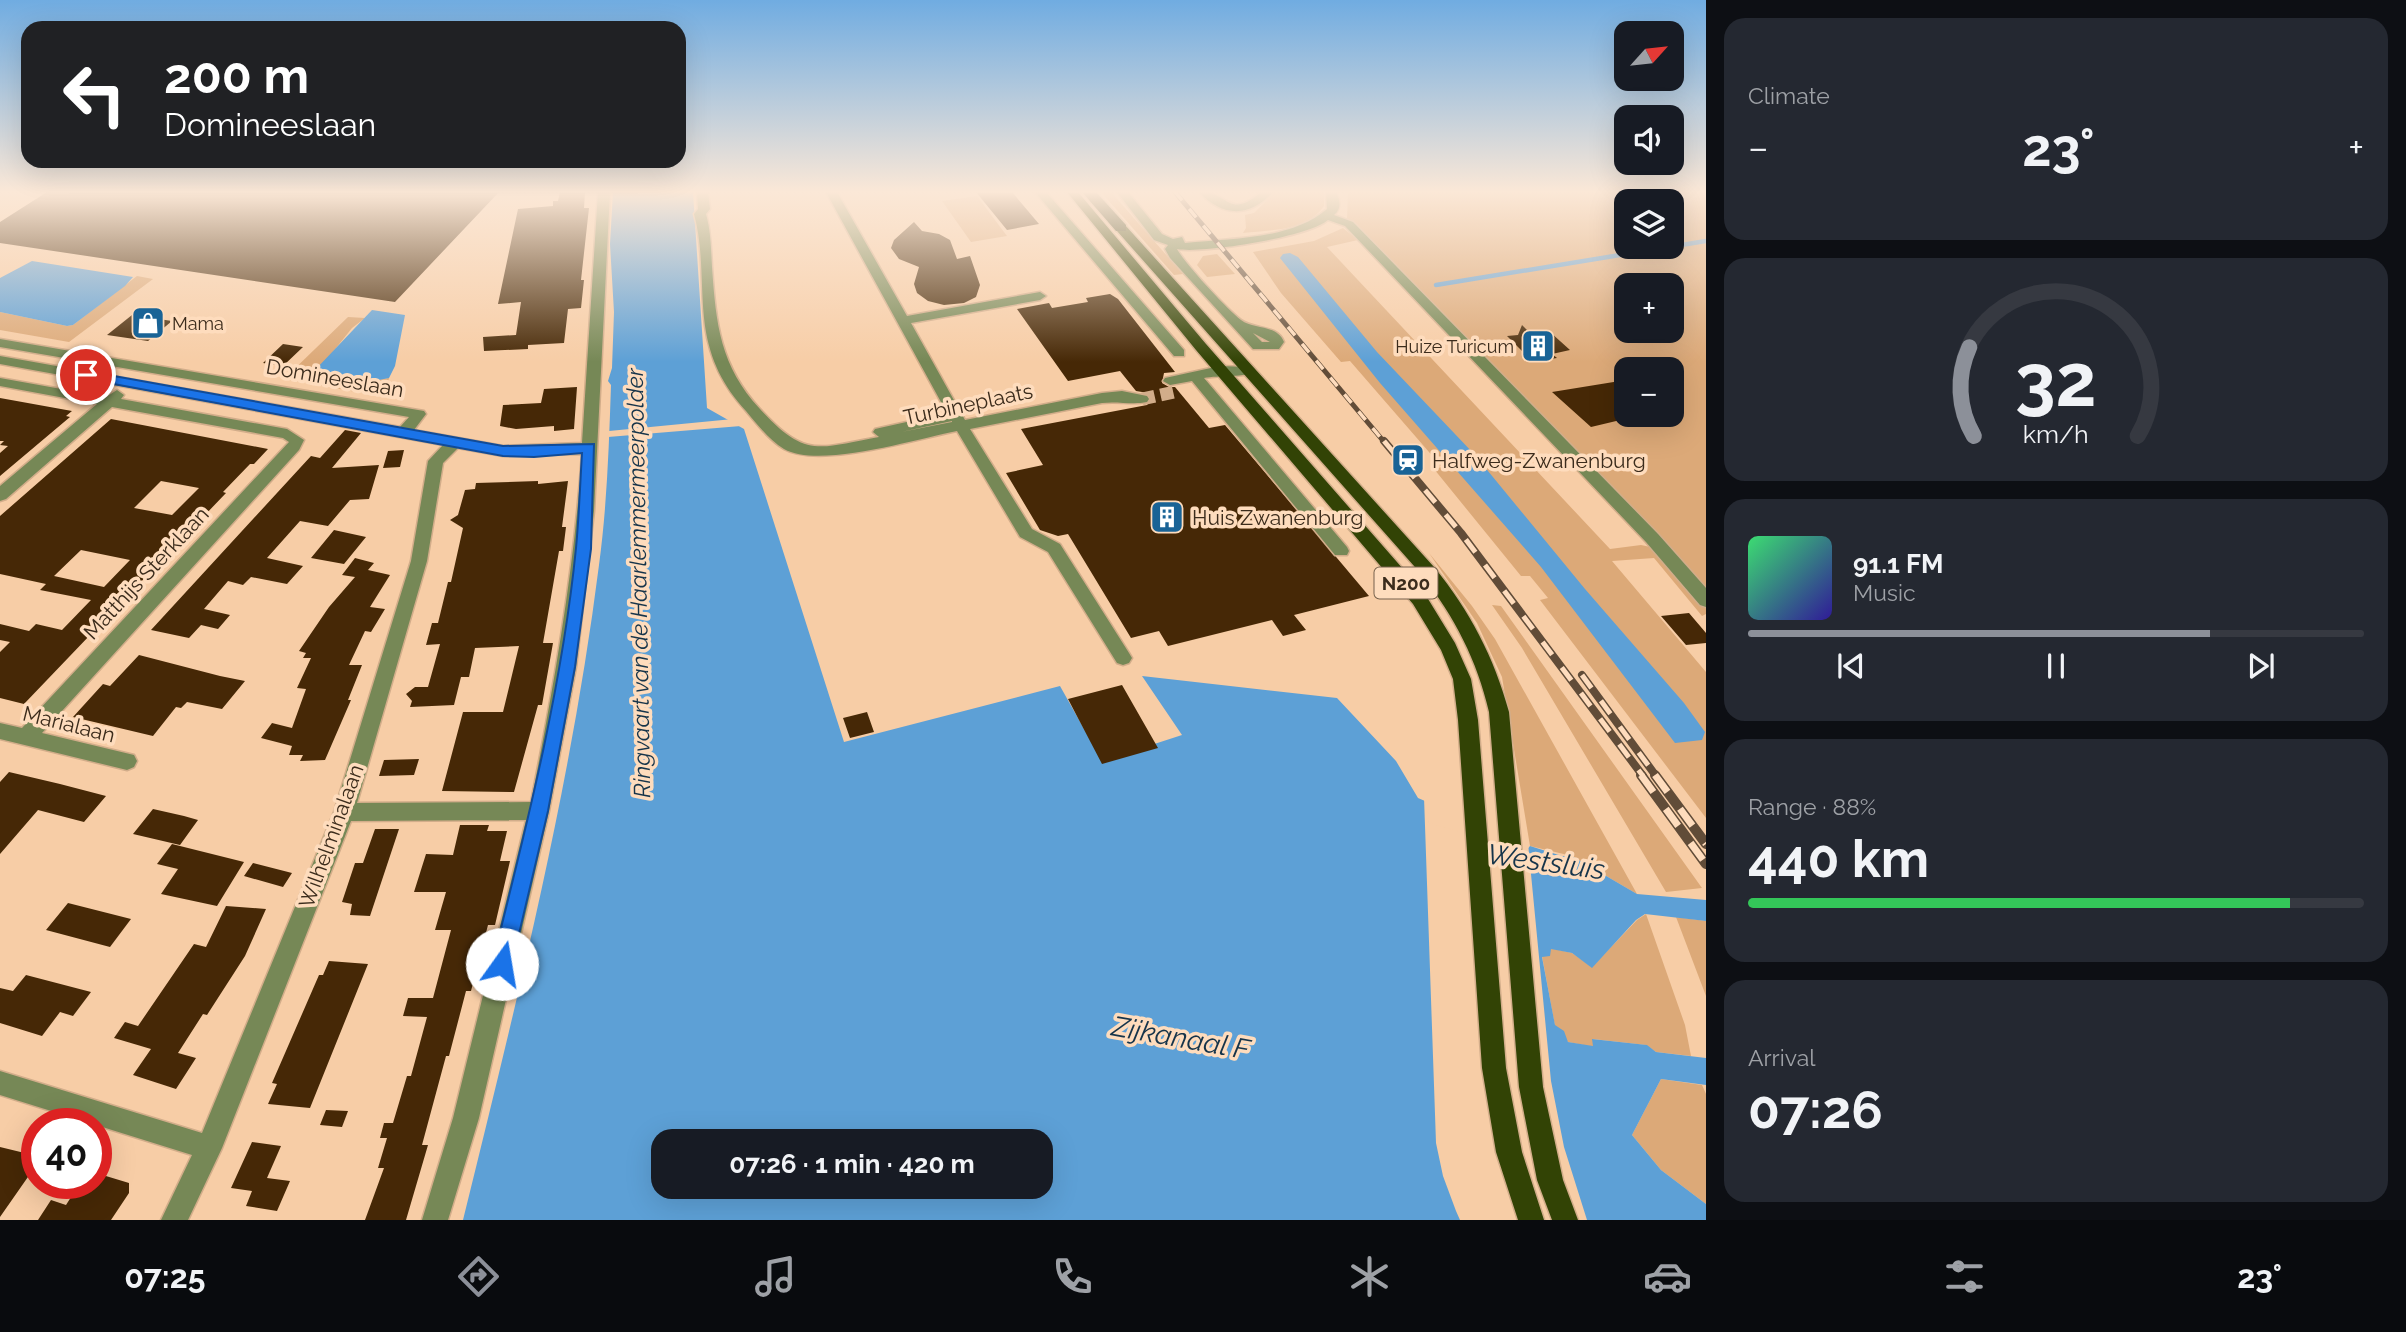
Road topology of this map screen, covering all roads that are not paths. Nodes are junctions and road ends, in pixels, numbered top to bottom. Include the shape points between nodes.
1 (601, 249) edge
2 (706, 249) edge
3 (863, 249) edge
4 (1089, 249) edge
5 (1120, 249) edge
6 (1140, 249) edge
7 (1177, 249) edge
8 (1373, 249) edge
9 (1040, 296) dead end
10 (903, 321) junction
11 (1240, 325) junction
12 (0, 343) edge
13 (36, 349) junction
14 (1179, 353) dead end
15 (0, 360) edge
16 (19, 363) junction
17 (1248, 371) junction
18 (1225, 375) junction
19 (219, 379) junction
20 (1200, 380) junction
21 (0, 382) edge
22 (130, 383) junction
23 (1175, 386) tunnel mouth
24 (1138, 393) tunnel mouth
25 (201, 396) junction
26 (111, 401) junction
27 (227, 401) junction
28 (208, 419) junction
29 (962, 425) junction
30 (403, 433) junction
31 (454, 443) junction
32 (589, 448) junction
33 (0, 495) edge
34 (1341, 551) dead end
35 (1706, 600) edge
36 (1122, 658) dead end
37 (0, 730) edge
38 (26, 737) junction
39 (127, 761) dead end
40 (539, 811) junction
41 (344, 812) junction
42 (0, 1083) edge
43 (209, 1148) junction
44 (174, 1220) edge
45 (435, 1220) edge
46 (1531, 1220) edge
47 (1565, 1220) edge

1 - 32 street
2 - 29 street, Turbineplaats via 714,335 726,376 783,443 826,452
3 - 10 street
4 - 14 street
5 - 18 main road, N200
6 - 17 main road, N200
7 - 11 street via 1174,255
8 - 35 street via 1606,489
9 - 10 street via 974,312
10 - 29 street
11 - 11 street via 1266,332 1276,338 1275,346 1258,346
12 - 13 street, Domineeslaan
13 - 16 street
13 - 19 street, Domineeslaan
15 - 16 street, Domineeslaan
16 - 22 street, Domineeslaan
17 - 18 street
17 - 47 main road, N200 via 1429,570 1483,654 1499,712 1531,1087 1550,1180
18 - 20 street
18 - 46 main road, N200 via 1419,599 1443,636 1462,679 1494,1068 1509,1152
19 - 25 street
19 - 30 street, Domineeslaan via 419,414
20 - 23 street
20 - 34 street
21 - 26 street
22 - 25 street, Domineeslaan
22 - 26 street
24 - 29 street, Turbineplaats via 1097,388
25 - 27 street, Domineeslaan
26 - 28 street
26 - 33 street
27 - 28 street
27 - 30 street, Domineeslaan
28 - 38 street, Matthijs Sterklaan via 287,434 297,440
29 - 36 street via 1026,533 1054,548
30 - 31 street, Domineeslaan
31 - 32 street, Domineeslaan via 534,452
31 - 41 street, Wilhelminalaan via 436,461 419,561
32 - 40 street via 582,562
37 - 38 street, Marialaan
38 - 39 street, Marialaan
40 - 41 street
40 - 45 street via 466,1118
41 - 43 street, Wilhelminalaan
42 - 43 street
43 - 44 street, Wilhelminalaan

